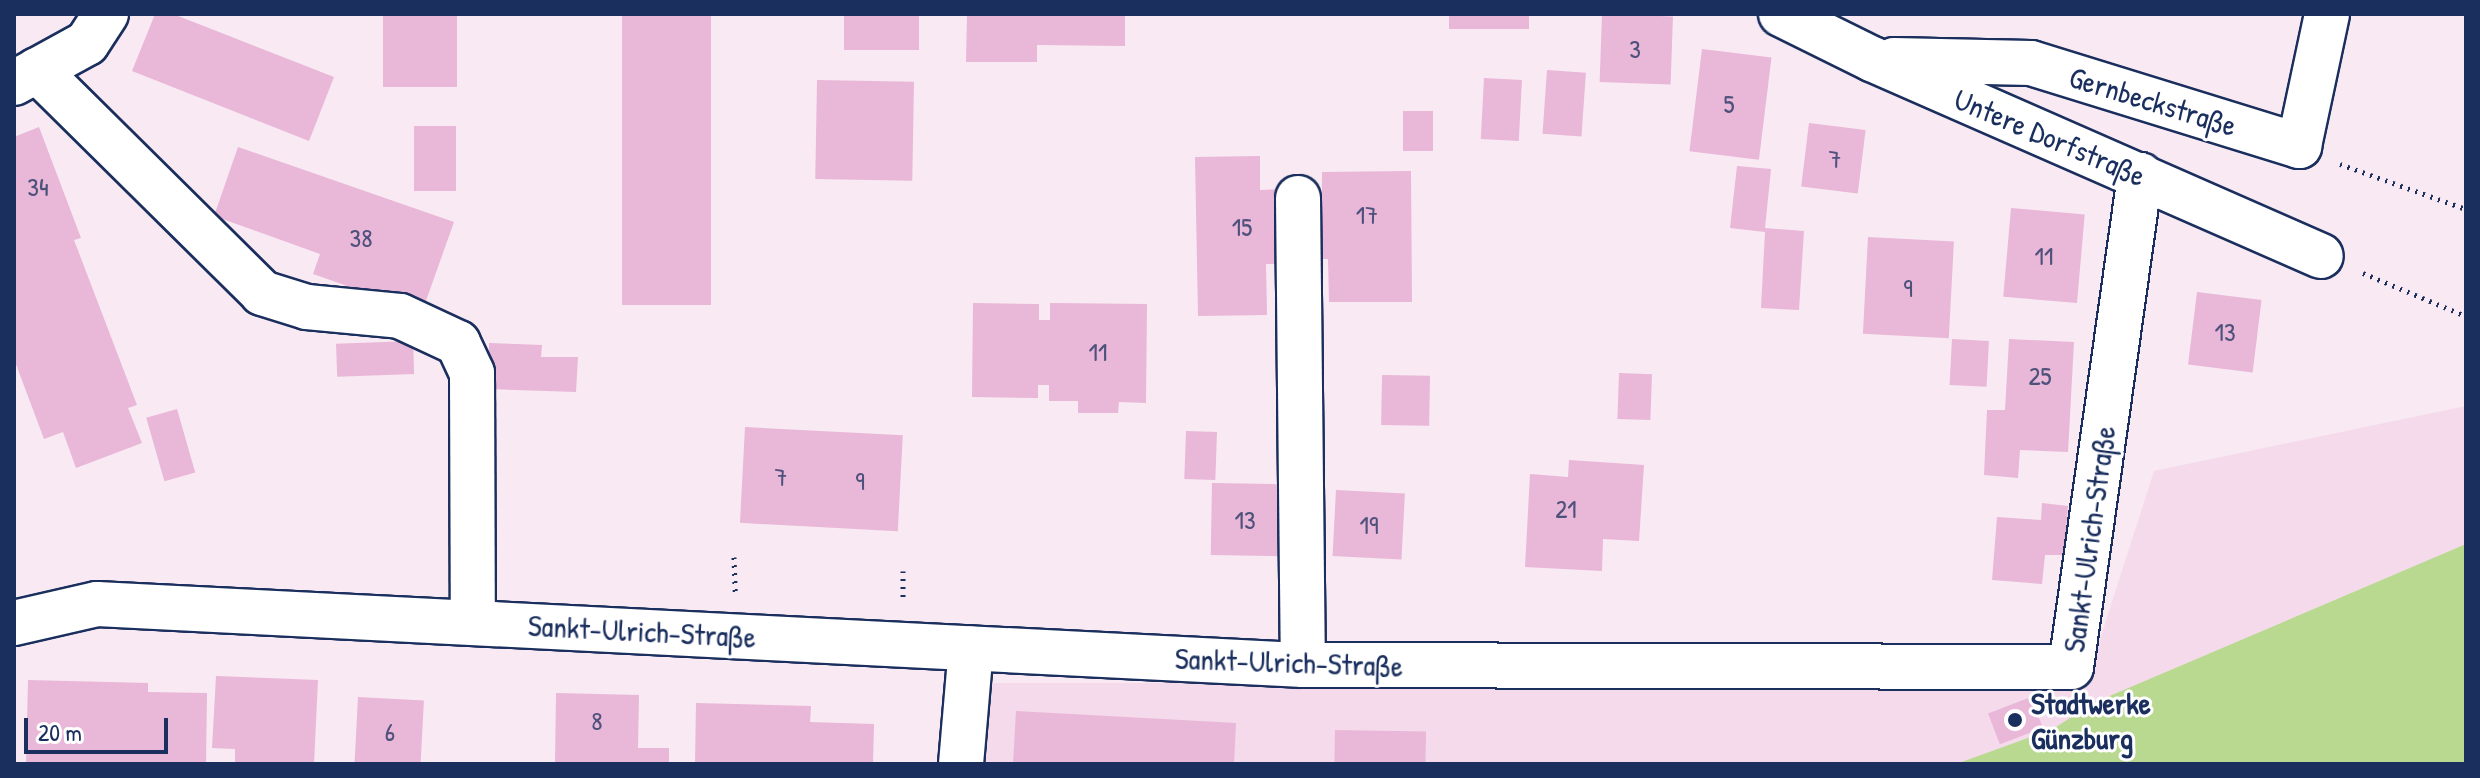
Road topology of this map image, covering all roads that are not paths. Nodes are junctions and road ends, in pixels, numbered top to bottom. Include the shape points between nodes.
1 (106, 14) edge
2 (1781, 14) edge
3 (2327, 14) edge
4 (1872, 59) junction
5 (26, 77) edge
6 (2140, 175) junction
7 (1298, 198) dead end
8 (2321, 256) road end
9 (14, 623) edge
10 (473, 623) junction
11 (971, 648) junction
12 (1303, 665) junction
13 (961, 764) edge

1 - 5 street via 87,43
2 - 4 street, Untere Dorfstraße
3 - 4 street, Gernbeckstraße via 2299,146 2031,63
4 - 6 street, Untere Dorfstraße
5 - 10 street via 262,293 307,307 400,316 458,343 472,373
6 - 8 street, Untere Dorfstraße
6 - 12 street, Sankt-Ulrich-Straße via 2071,667
7 - 12 street
9 - 10 street, Sankt-Ulrich-Straße via 97,604
10 - 11 street, Sankt-Ulrich-Straße
11 - 12 street, Sankt-Ulrich-Straße
11 - 13 street

